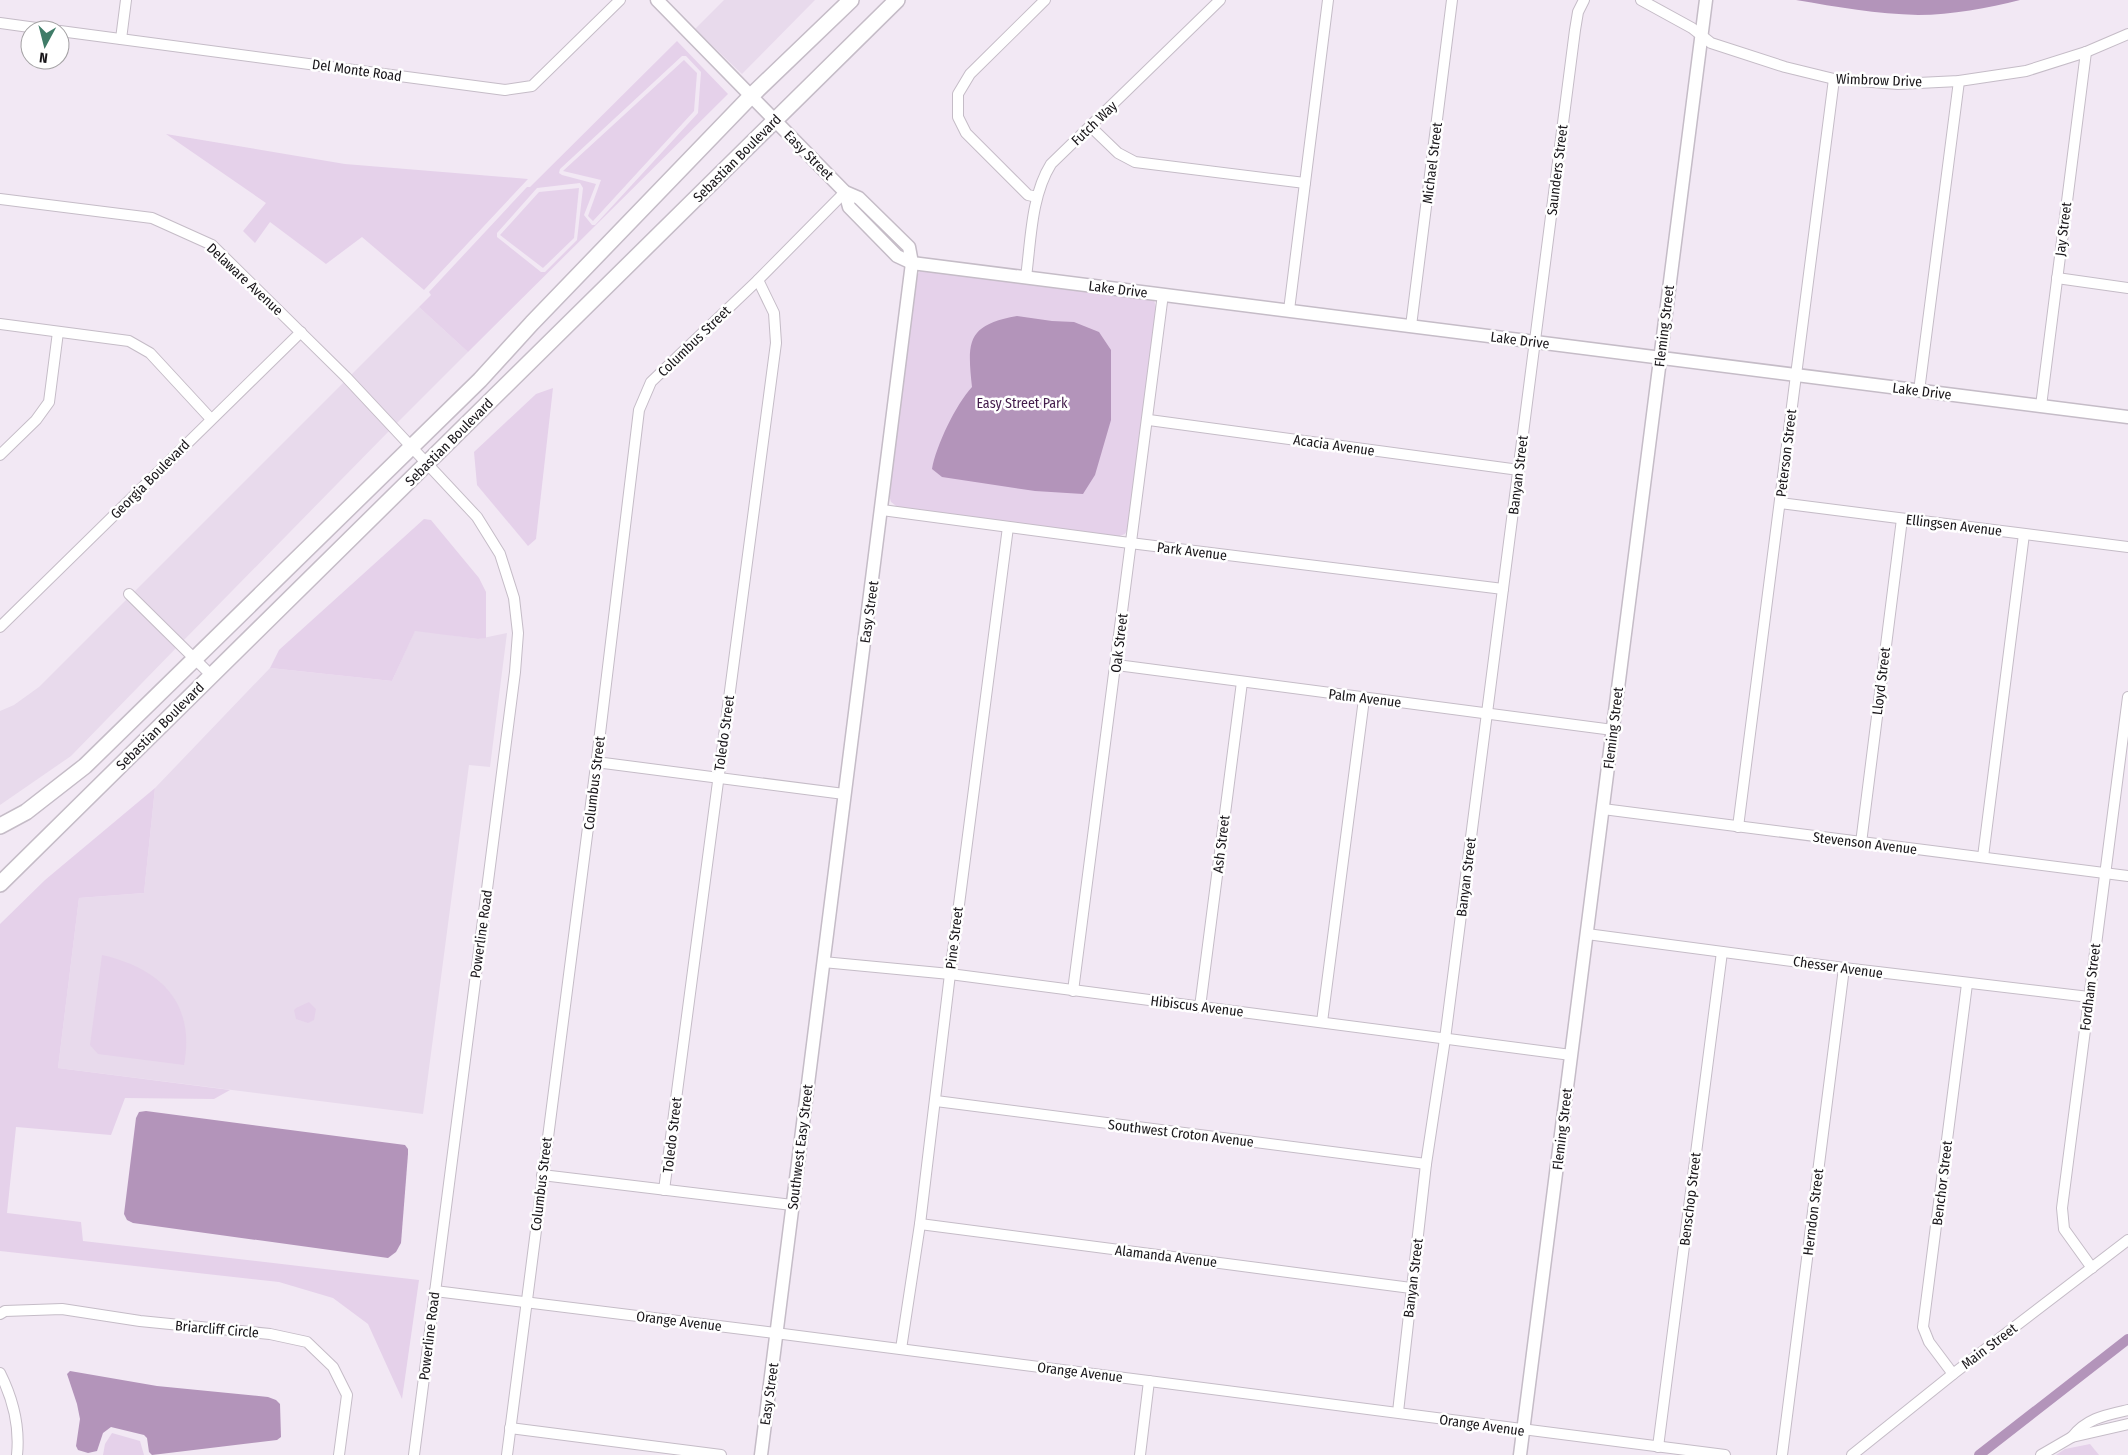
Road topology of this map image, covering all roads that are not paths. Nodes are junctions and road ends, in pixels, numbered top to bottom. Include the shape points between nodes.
1 (126, 0) edge
2 (620, 0) edge
3 (657, 0) edge
4 (851, 0) edge
5 (897, 0) edge
6 (1045, 0) edge
7 (1220, 0) edge
8 (1328, 0) edge
9 (1452, 0) edge
10 (1584, 0) edge
11 (1641, 0) edge
12 (1706, 0) edge
13 (0, 23) edge
14 (20, 26) edge
15 (70, 32) edge
16 (2128, 34) edge
17 (1701, 35) junction
18 (121, 39) junction
19 (2086, 52) junction
20 (1834, 79) junction
21 (1959, 81) junction
22 (751, 96) junction
23 (775, 121) junction
24 (1091, 128) junction
25 (1305, 183) junction
26 (845, 192) junction
27 (1037, 197) junction
28 (0, 199) edge
29 (912, 262) junction
30 (1026, 277) junction
31 (2057, 278) junction
32 (758, 280) junction
33 (2128, 288) edge
34 (1163, 294) junction
35 (1289, 310) junction
36 (0, 324) edge
37 (1411, 326) junction
38 (58, 332) junction
39 (301, 332) junction
40 (1534, 342) junction
41 (1660, 358) junction
42 (1796, 375) junction
43 (1919, 391) junction
44 (2041, 406) junction
45 (2128, 417) edge
46 (211, 419) junction
47 (1148, 420) junction
48 (413, 446) junction
49 (0, 455) edge
50 (428, 463) junction
51 (1518, 470) junction
52 (1780, 503) junction
53 (882, 510) junction
54 (1902, 519) junction
55 (1008, 527) junction
56 (2024, 534) junction
57 (1131, 543) junction
58 (2128, 547) edge
59 (1503, 589) junction
60 (129, 594) dead end
61 (0, 627) edge
62 (194, 659) junction
63 (1117, 666) junction
64 (212, 676) junction
65 (1242, 682) junction
66 (2128, 697) edge
67 (1364, 699) junction
68 (1486, 713) junction
69 (1613, 730) junction
70 (596, 762) junction
71 (718, 777) junction
72 (844, 794) junction
73 (1603, 810) junction
74 (0, 826) edge
75 (1738, 828) junction
76 (1861, 843) junction
77 (1983, 857) junction
78 (2105, 873) junction
79 (2128, 876) edge
80 (0, 884) edge
81 (1587, 934) junction
82 (1722, 952) junction
83 (823, 962) junction
84 (1844, 968) junction
85 (950, 974) junction
86 (1967, 984) junction
87 (1073, 991) junction
88 (2089, 997) junction
89 (1200, 1006) junction
90 (1322, 1022) junction
91 (1445, 1039) junction
92 (1571, 1055) junction
93 (936, 1101) junction
94 (1426, 1164) junction
95 (542, 1175) junction
96 (664, 1190) junction
97 (792, 1205) junction
98 (920, 1224) junction
99 (2128, 1240) edge
100 (2092, 1268) junction
101 (1411, 1288) junction
102 (435, 1291) junction
103 (528, 1302) junction
104 (0, 1314) edge
105 (777, 1333) junction
106 (901, 1349) junction
107 (0, 1373) edge
108 (1953, 1374) junction
109 (1149, 1381) junction
110 (2128, 1410) edge
111 (1398, 1412) junction
112 (2104, 1416) junction
113 (2128, 1424) edge
114 (510, 1428) junction
115 (2108, 1429) junction
116 (1523, 1430) junction
117 (2072, 1438) junction
118 (1658, 1447) junction
119 (17, 1455) edge
120 (339, 1455) edge
121 (414, 1455) edge
122 (507, 1455) edge
123 (720, 1455) edge
124 (761, 1455) edge
125 (1140, 1455) edge
126 (1520, 1455) edge
127 (1725, 1455) edge
128 (1782, 1455) edge
129 (1852, 1455) edge
130 (2041, 1455) edge

1 - 18 street
2 - 18 street, Del Monte Road via 532,86 505,90
3 - 22 street, Easy Street
4 - 22 main road, Sebastian Boulevard
5 - 23 main road, Sebastian Boulevard
6 - 27 street via 970,74 958,94 958,118 966,133 1028,195
7 - 24 street, Futch Way
8 - 25 street
9 - 37 street, Michael Street
10 - 40 street, Saunders Street via 1575,30
11 - 17 street, Wimbrow Drive
12 - 17 street, Fleming Street
13 - 14 street
15 - 18 street, Del Monte Road
16 - 19 street, Wimbrow Drive
17 - 20 street, Wimbrow Drive via 1711,43
17 - 41 street, Fleming Street
19 - 21 street, Wimbrow Drive via 2026,71
19 - 31 street, Jay Street
20 - 21 street, Wimbrow Drive via 1898,84
20 - 42 street, Peterson Street
21 - 43 street
22 - 23 street, Easy Street
22 - 48 main road, Sebastian Boulevard
23 - 26 street, Easy Street
23 - 50 main road, Sebastian Boulevard
24 - 25 street via 1118,153 1135,162
24 - 27 street, Futch Way via 1052,164
25 - 35 street
26 - 29 street, Easy Street via 860,198 909,247
26 - 32 street, Columbus Street
27 - 30 street, Futch Way
28 - 39 street, Delaware Avenue via 152,218 212,245
29 - 30 street, Lake Drive
29 - 53 street, Easy Street
30 - 34 street, Lake Drive
31 - 33 street
31 - 44 street, Jay Street
32 - 70 street, Columbus Street via 651,382 639,410
32 - 71 street, Toledo Street via 774,313 776,343
34 - 35 street, Lake Drive
34 - 47 street, Oak Street
35 - 37 street, Lake Drive
36 - 38 street
37 - 40 street, Lake Drive
38 - 46 street via 129,340 150,353
38 - 49 street via 49,402 36,420
39 - 46 street, Georgia Boulevard
39 - 48 street, Delaware Avenue
40 - 41 street, Lake Drive
40 - 51 street, Banyan Street
41 - 42 street, Lake Drive
41 - 69 street, Fleming Street
42 - 43 street, Lake Drive
42 - 52 street, Peterson Street
43 - 44 street, Lake Drive
44 - 45 street, Lake Drive
46 - 61 street, Georgia Boulevard
47 - 51 street, Acacia Avenue
47 - 57 street, Oak Street
48 - 50 street, Powerline Road
48 - 62 main road, Sebastian Boulevard
50 - 64 main road, Sebastian Boulevard
50 - 102 street, Powerline Road via 477,517 500,554 514,598 518,633
51 - 59 street, Banyan Street
52 - 54 street, Ellingsen Avenue
52 - 75 street, Peterson Street
53 - 55 street, Park Avenue
53 - 72 street, Easy Street
54 - 56 street, Ellingsen Avenue
54 - 76 street, Lloyd Street
55 - 57 street, Park Avenue
55 - 85 street, Pine Street
56 - 58 street, Ellingsen Avenue
56 - 77 street
57 - 59 street, Park Avenue
57 - 63 street, Oak Street
59 - 68 street, Banyan Street
60 - 62 street
62 - 64 street
62 - 74 main road, Sebastian Boulevard via 67,782 26,812
63 - 65 street, Palm Avenue
63 - 87 street, Oak Street
64 - 80 main road, Sebastian Boulevard
65 - 67 street, Palm Avenue
65 - 89 street, Ash Street
66 - 78 street, Fordham Street
67 - 68 street, Palm Avenue
67 - 90 street
68 - 69 street, Palm Avenue
68 - 91 street, Banyan Street
69 - 73 street, Fleming Street
70 - 71 street
70 - 95 street, Columbus Street
71 - 72 street
71 - 96 street, Toledo Street
72 - 83 street, Easy Street
73 - 75 street, Stevenson Avenue
73 - 81 street, Fleming Street
75 - 76 street, Stevenson Avenue
76 - 77 street, Stevenson Avenue
77 - 78 street, Stevenson Avenue
78 - 79 street, Stevenson Avenue
78 - 88 street, Fordham Street
81 - 82 street, Chesser Avenue
81 - 92 street, Fleming Street
82 - 84 street, Chesser Avenue
82 - 118 street, Benschop Street
83 - 85 street, Hibiscus Avenue
83 - 97 street, Southwest Easy Street
84 - 86 street, Chesser Avenue
84 - 128 street, Herndon Street
85 - 87 street, Hibiscus Avenue
85 - 93 street, Pine Street
86 - 88 street, Chesser Avenue
86 - 108 street, Benchor Street via 1923,1327 1929,1342
87 - 89 street, Hibiscus Avenue
88 - 100 street, Fordham Street via 2062,1208 2064,1229
89 - 90 street, Hibiscus Avenue
90 - 91 street, Hibiscus Avenue
91 - 92 street, Hibiscus Avenue
91 - 94 street, Banyan Street
92 - 116 street, Fleming Street
93 - 94 street, Southwest Croton Avenue
93 - 98 street, Pine Street
94 - 101 street, Banyan Street
95 - 96 street
95 - 103 street, Columbus Street
96 - 97 street
97 - 105 street, Southwest Easy Street
98 - 101 street, Alamanda Avenue
98 - 106 street, Pine Street
99 - 100 street, Main Street
100 - 108 street, Main Street
101 - 111 street, Banyan Street
102 - 103 street, Orange Avenue
102 - 121 street, Powerline Road
103 - 105 street, Orange Avenue
103 - 114 street, Columbus Street
104 - 120 street, Briarcliff Circle via 5,1311 62,1309 140,1321 270,1334 307,1342 333,1368 348,1395
105 - 106 street, Orange Avenue
105 - 124 street, Easy Street
106 - 109 street, Orange Avenue
107 - 119 street via 14,1404 19,1441
108 - 129 street, Main Street
109 - 111 street, Orange Avenue
109 - 125 street
110 - 112 street
111 - 116 street, Orange Avenue
112 - 115 street
112 - 117 street via 2081,1426
113 - 115 street
114 - 122 street, Columbus Street
114 - 123 street
115 - 117 street
116 - 118 street, Orange Avenue
116 - 126 street, Fleming Street
117 - 130 street
118 - 127 street, Orange Avenue

